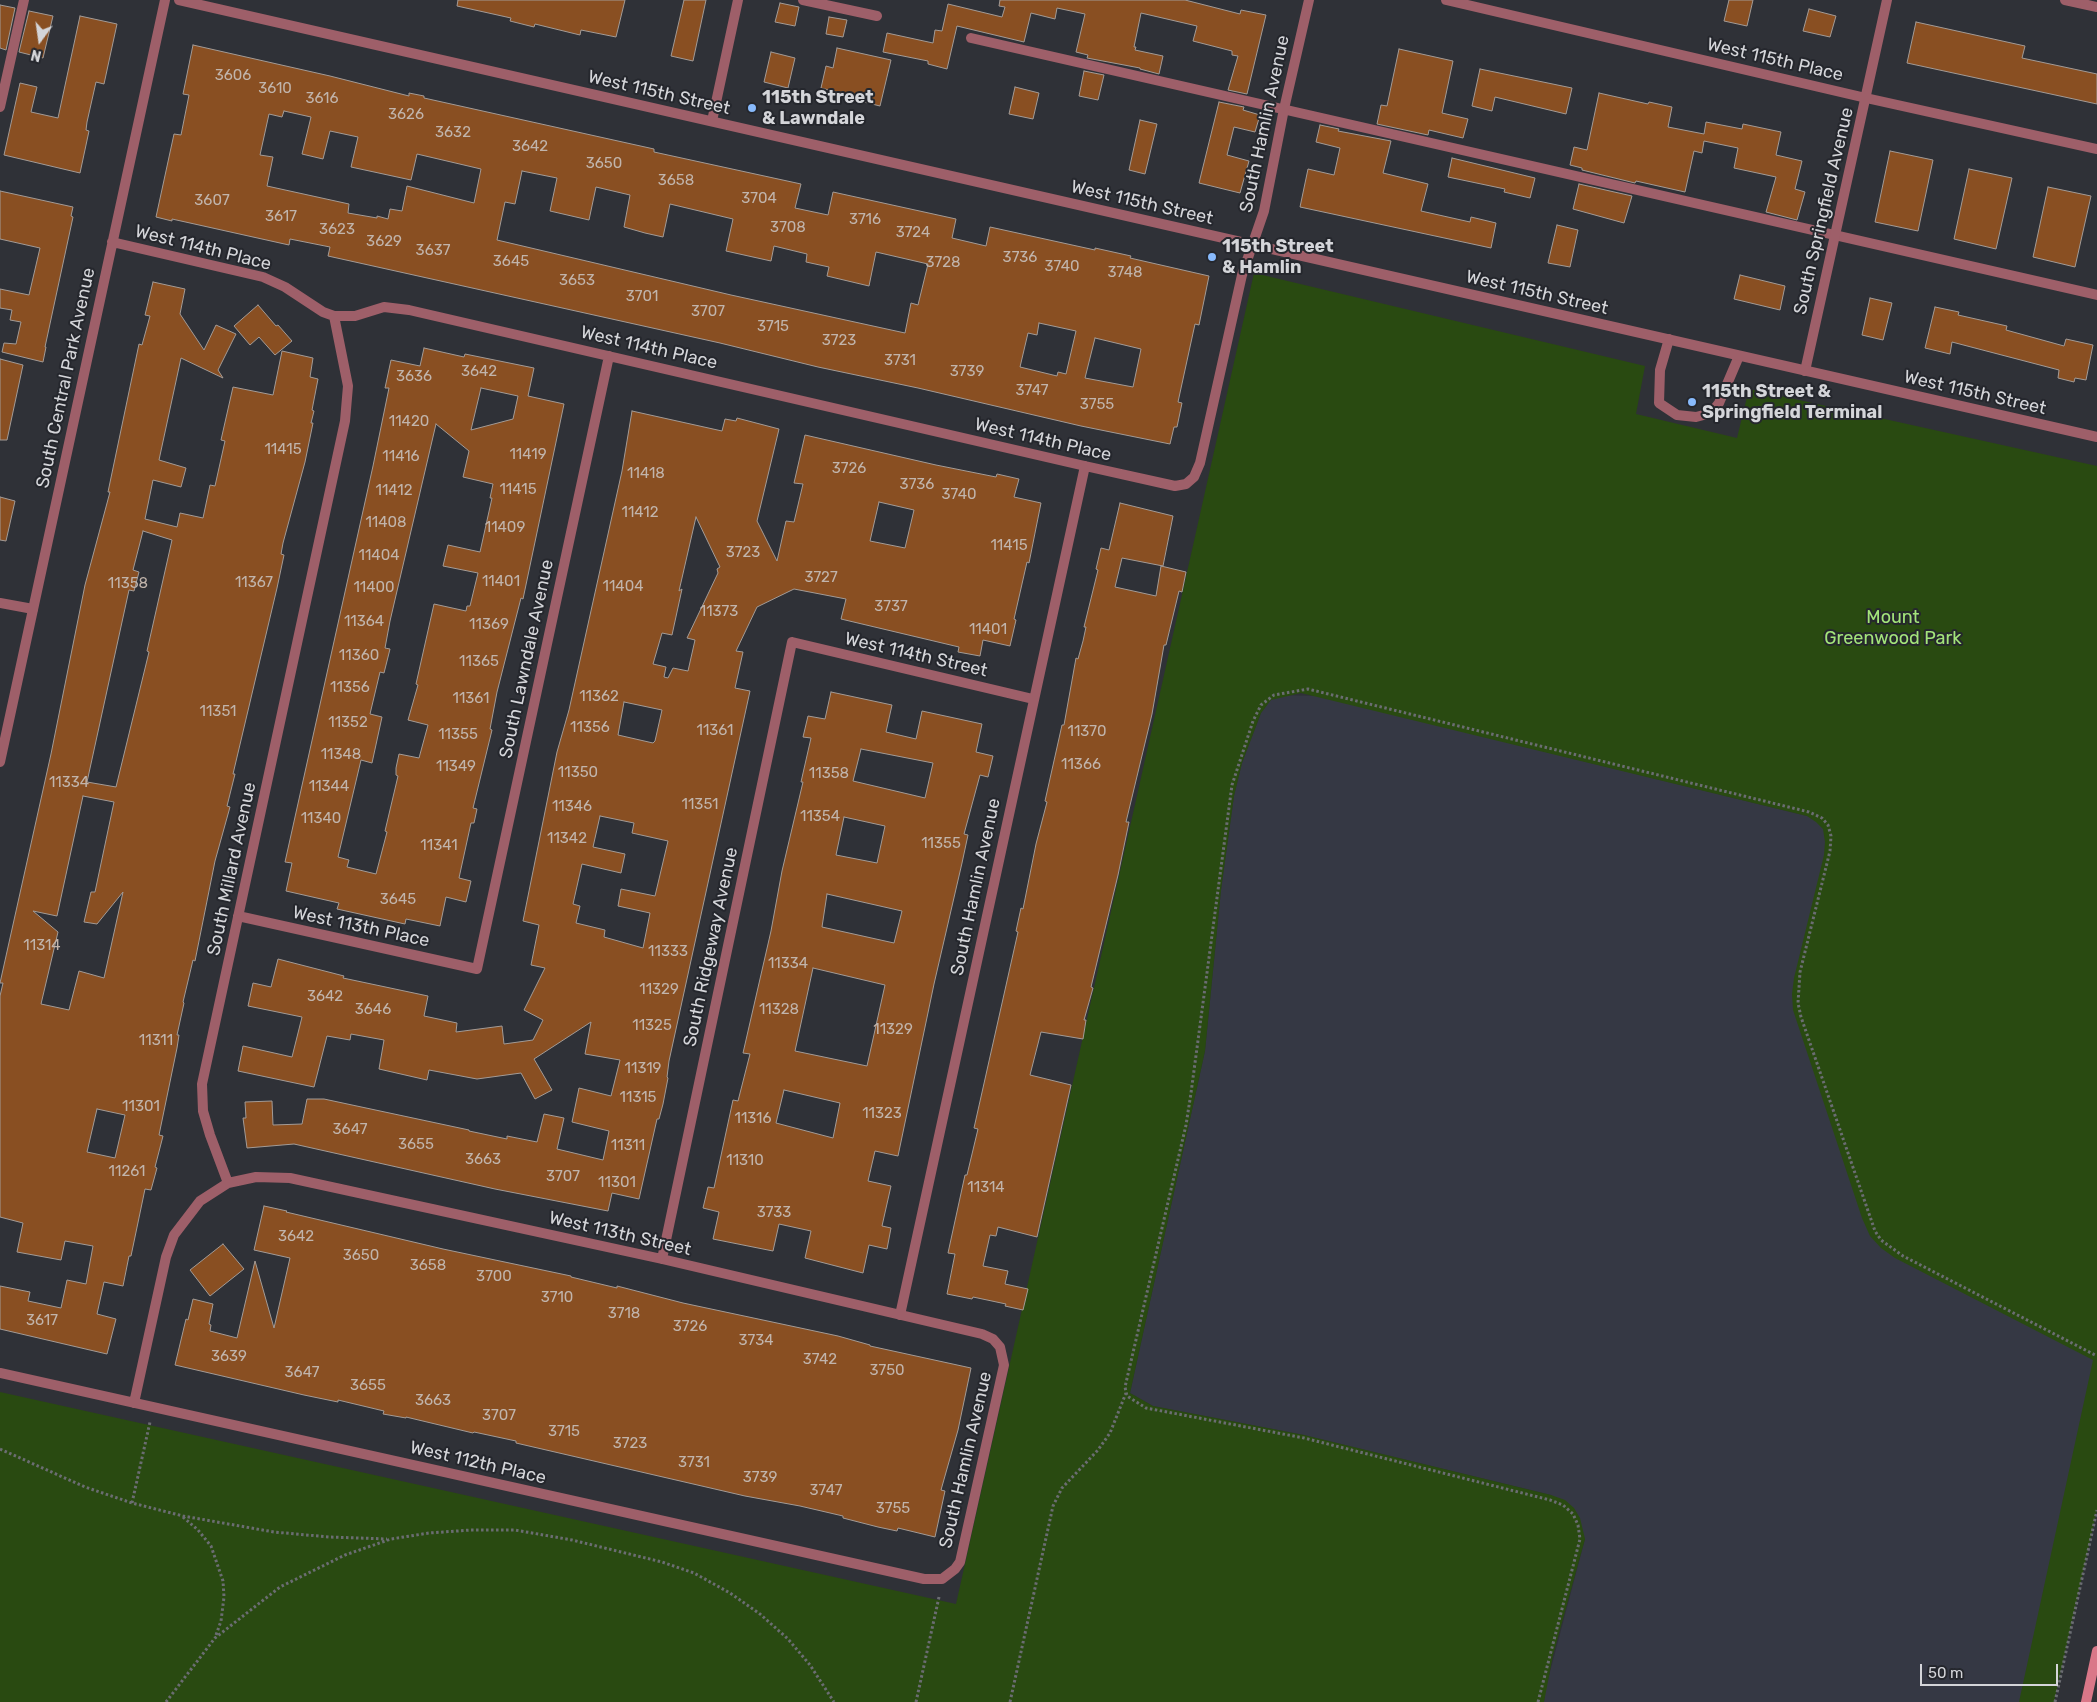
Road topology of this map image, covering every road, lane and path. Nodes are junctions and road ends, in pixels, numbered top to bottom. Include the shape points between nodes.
1 (24, 0) edge
2 (165, 0) edge
3 (179, 0) edge
4 (738, 0) edge
5 (803, 0) edge
6 (1309, 0) edge
7 (1446, 0) edge
8 (1887, 0) edge
9 (2065, 0) edge
10 (2097, 7) edge
11 (877, 16) dead end
12 (971, 38) dead end
13 (1866, 98) junction
14 (0, 107) edge
15 (1284, 109) junction
16 (712, 121) junction
17 (2097, 149) edge
18 (1836, 236) junction
19 (112, 242) junction
20 (1253, 244) junction
21 (2097, 295) edge
22 (334, 316) junction
23 (1669, 339) junction
24 (609, 356) junction
25 (1739, 356) junction
26 (1805, 371) junction
27 (2097, 437) edge
28 (1085, 466) junction
29 (1186, 484) joint
30 (0, 602) edge
31 (33, 610) junction
32 (792, 642) joint
33 (1034, 699) junction
34 (0, 762) edge
35 (238, 916) junction
36 (477, 969) joint
37 (228, 1183) junction
38 (662, 1259) junction
39 (900, 1315) junction
40 (1000, 1347) joint
41 (2097, 1356) edge
42 (0, 1373) edge
43 (1126, 1391) junction
44 (134, 1403) junction
45 (150, 1422) dead end
46 (0, 1449) edge
47 (132, 1503) junction
48 (2097, 1510) edge
49 (182, 1516) junction
50 (390, 1539) junction
51 (948, 1576) joint
52 (939, 1596) dead end
53 (216, 1638) junction
54 (2097, 1651) edge
55 (166, 1702) edge
56 (834, 1702) edge
57 (916, 1702) edge
58 (1010, 1702) edge
59 (1538, 1702) edge
60 (2055, 1702) edge
61 (2086, 1702) edge

1 - 14 street
2 - 19 street, South Central Park Avenue
3 - 16 street, West 115th Street
4 - 16 street
5 - 11 street
6 - 15 street, South Hamlin Avenue
7 - 13 street, West 115th Place
8 - 13 street, South Springfield Avenue
9 - 10 street
12 - 15 street
13 - 17 street, West 115th Place
13 - 18 street, South Springfield Avenue
15 - 18 street
15 - 20 street, South Hamlin Avenue via 1264,211
16 - 20 street, West 115th Street
18 - 21 street
18 - 26 street, South Springfield Avenue
19 - 22 street, West 114th Place via 263,277
19 - 31 street, South Central Park Avenue
20 - 23 street, West 115th Street
20 - 29 street, South Hamlin Avenue via 1242,275 1200,463 1194,477
22 - 24 street, West 114th Place via 355,316 397,308
22 - 35 street, South Millard Avenue via 348,386 345,421
23 - 25 street, West 115th Street
23 - 25 street via 1660,370 1659,403 1677,415 1696,417 1711,413 1719,403
24 - 28 street, West 114th Place
24 - 36 street, South Lawndale Avenue
25 - 26 street, West 115th Street
26 - 27 street, West 115th Street
28 - 29 street, West 114th Place via 1175,486
28 - 33 street, South Hamlin Avenue
30 - 31 street
31 - 34 street, South Central Park Avenue
32 - 33 street, West 114th Street
32 - 38 street, South Ridgeway Avenue
33 - 39 street, South Hamlin Avenue
35 - 36 street, West 113th Place
35 - 37 street, South Millard Avenue via 202,1084 203,1111
37 - 38 street, West 113th Street via 256,1177 290,1178
37 - 44 street via 200,1201 174,1235 166,1257
38 - 39 street, West 113th Street
39 - 40 street, West 113th Street via 982,1334
40 - 51 street, South Hamlin Avenue via 1004,1365 960,1562
41 - 43 path via 1903,1256 1881,1240 1875,1231 1798,1003 1800,972 1830,850 1831,836 1822,818 1809,812 1308,689 1274,694 1261,705 1232,785 1192,1093
42 - 44 street, West 112th Place
43 - 58 path via 1110,1432 1098,1450 1062,1488 1054,1506
43 - 59 path via 1127,1396 1146,1408 1304,1438 1563,1505 1578,1525 1580,1539
44 - 51 street, West 112th Place via 924,1579
45 - 47 path
46 - 47 path via 84,1487
47 - 49 path
48 - 60 path
49 - 50 path via 274,1532
49 - 53 path via 210,1546 223,1581 224,1597
50 - 53 path via 345,1554 280,1588
50 - 56 path via 471,1530 515,1530 620,1551 694,1573 760,1614 788,1639
52 - 57 path
53 - 55 path
54 - 61 main road

